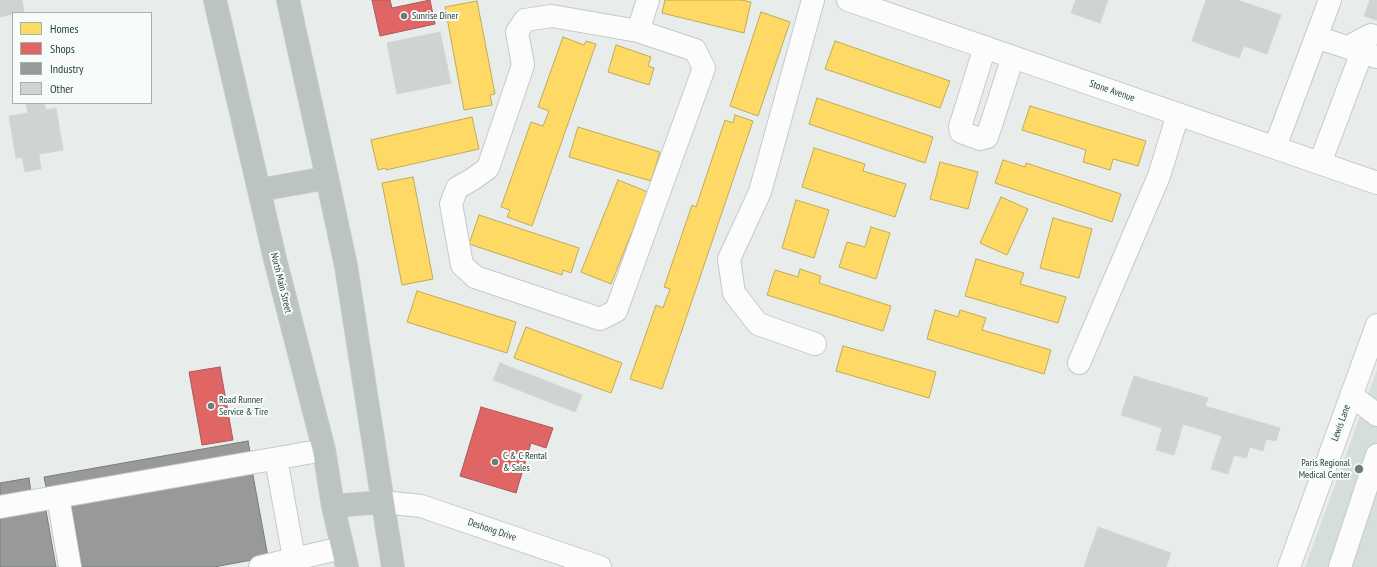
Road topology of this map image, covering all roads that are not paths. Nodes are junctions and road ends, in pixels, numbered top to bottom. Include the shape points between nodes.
1 (215, 0) edge
2 (288, 0) edge
3 (648, 0) edge
4 (813, 0) edge
5 (848, 0) edge
6 (1330, 0) edge
7 (876, 5) edge
8 (638, 31) junction
9 (1316, 37) junction
10 (985, 48) junction
11 (1364, 48) edge
12 (1014, 57) junction
13 (1178, 114) junction
14 (1275, 148) junction
15 (1320, 163) junction
16 (327, 178) junction
17 (1377, 183) edge
18 (259, 190) junction
19 (1377, 324) edge
20 (815, 344) dead end
21 (1079, 363) dead end
22 (1351, 395) junction
23 (1377, 415) edge
24 (324, 450) junction
25 (1377, 455) edge
26 (276, 459) junction
27 (58, 497) junction
28 (383, 502) junction
29 (333, 506) junction
30 (0, 507) edge
31 (294, 558) junction
32 (344, 558) edge
33 (70, 567) edge
34 (260, 567) edge
35 (393, 567) edge
36 (600, 567) edge
37 (1289, 567) edge
38 (1340, 567) edge

1 - 18 highway, North Main Street
2 - 16 highway
3 - 8 street
4 - 20 street via 760,192 729,259 734,293 758,324
5 - 7 street, Stone Avenue
6 - 9 street
7 - 10 street, Stone Avenue
8 - 8 street via 552,16 525,20 518,32 523,64 488,168 457,188 451,204 462,265 475,277 600,319 616,311 704,68 694,50
9 - 11 street
9 - 14 street
10 - 12 street, Stone Avenue
10 - 12 street via 960,127 961,132 980,139 987,137
11 - 15 street
12 - 13 street, Stone Avenue
13 - 14 street, Stone Avenue
13 - 21 street via 1159,176
14 - 15 street, Stone Avenue
15 - 17 street, Stone Avenue
16 - 18 highway
16 - 28 highway via 346,266
18 - 24 highway, North Main Street
19 - 22 street, Lewis Lane
22 - 23 street
22 - 37 street, Lewis Lane
24 - 26 street
24 - 29 highway, North Main Street
25 - 38 street
26 - 27 street
26 - 31 street
27 - 30 street
27 - 33 street
28 - 29 highway
28 - 35 highway
28 - 36 street, Deshong Drive via 421,506
29 - 32 highway, North Main Street
31 - 32 street
31 - 34 street

